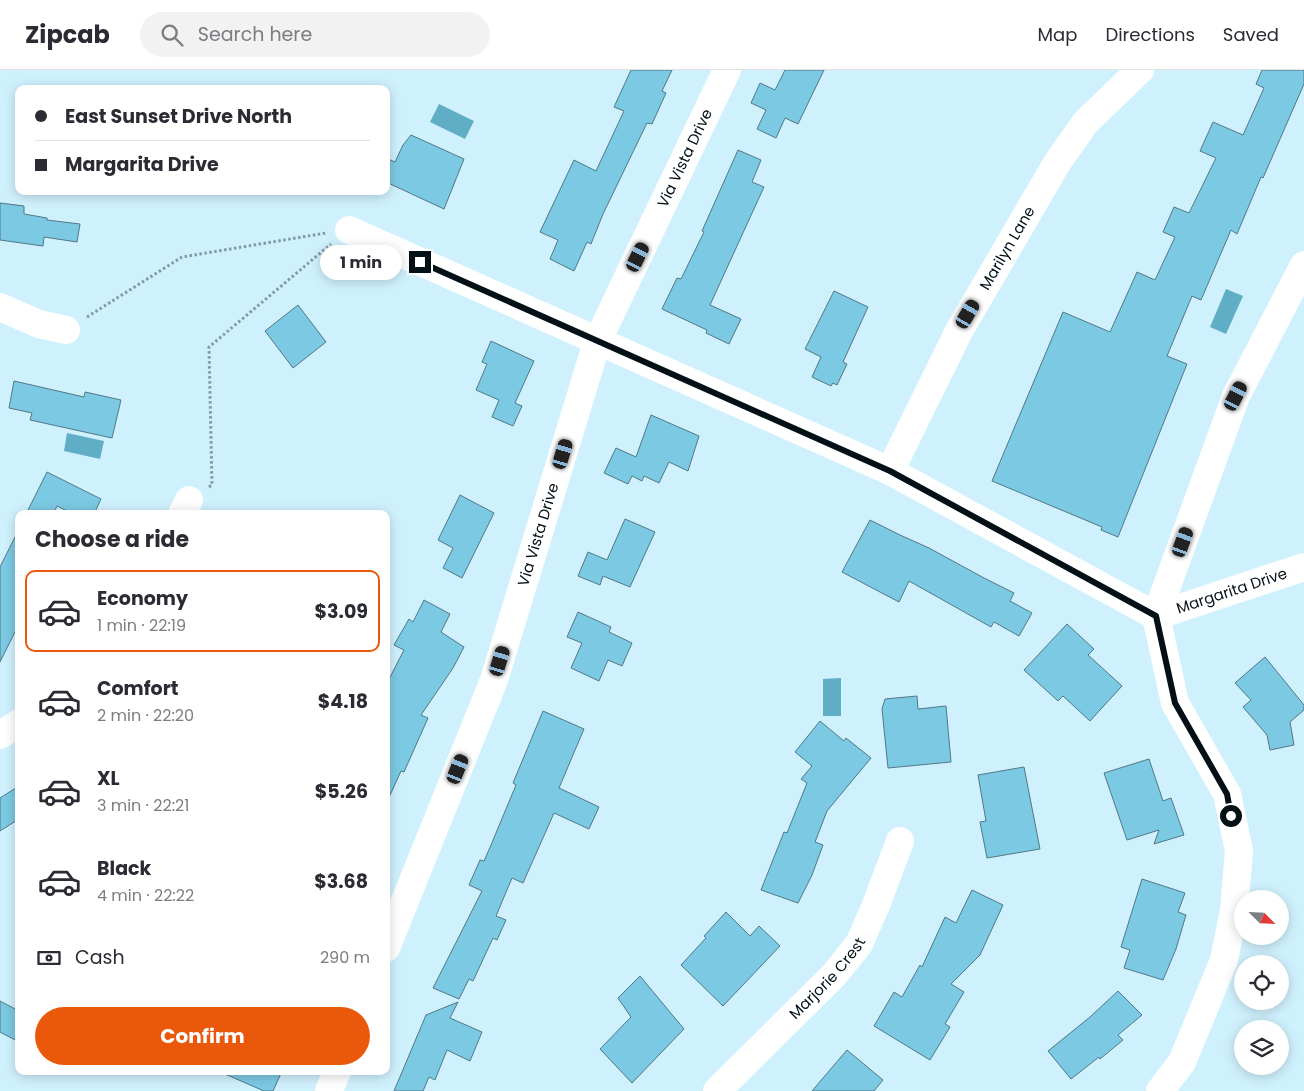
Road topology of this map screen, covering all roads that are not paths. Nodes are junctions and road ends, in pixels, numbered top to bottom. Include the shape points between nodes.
1 (727, 70) edge
2 (1140, 70) edge
3 (349, 230) road end
4 (1304, 265) edge
5 (0, 307) edge
6 (66, 330) road end
7 (597, 342) junction
8 (890, 471) junction
9 (1304, 567) edge
10 (1156, 616) junction
11 (15, 725) edge
12 (0, 735) edge
13 (900, 840) dead end
14 (390, 938) edge
15 (335, 1075) edge
16 (329, 1091) edge
17 (717, 1091) edge
18 (1160, 1091) edge

1 - 7 street, Via Vista Drive
2 - 8 street, Marilyn Lane via 1085,123 1057,163 959,331
3 - 7 street, Margarita Drive
4 - 10 street via 1236,396
5 - 6 street via 39,324
7 - 8 street, Margarita Drive
7 - 14 street, Via Vista Drive via 494,680
8 - 10 street, Margarita Drive
9 - 10 street, Margarita Drive
10 - 18 street via 1175,703 1227,794 1239,851 1234,910 1224,960 1182,1062
11 - 12 street
13 - 17 street, Marjorie Crest via 858,944 834,975
15 - 16 street

